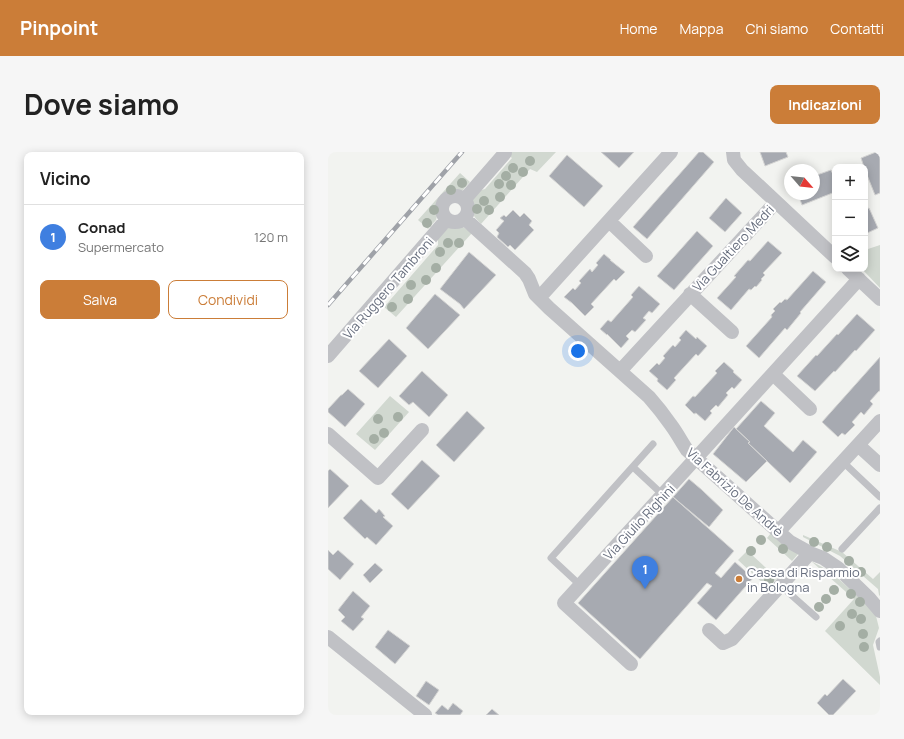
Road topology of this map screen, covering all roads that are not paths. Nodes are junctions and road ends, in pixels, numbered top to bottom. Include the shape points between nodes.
1 (671, 152) edge
2 (733, 152) edge
3 (505, 153) edge
4 (464, 200) junction
5 (776, 202) junction
6 (464, 218) junction
7 (447, 219) junction
8 (609, 221) junction
9 (832, 254) edge
10 (646, 256) dead end
11 (851, 272) edge
12 (859, 280) junction
13 (690, 294) junction
14 (539, 298) junction
15 (880, 299) edge
16 (732, 332) dead end
17 (328, 356) edge
18 (620, 371) junction
19 (773, 374) junction
20 (810, 409) dead end
21 (880, 421) edge
22 (422, 430) dead end
23 (328, 434) edge
24 (653, 444) dead end
25 (858, 445) junction
26 (696, 458) junction
27 (843, 462) junction
28 (880, 465) edge
29 (633, 467) junction
30 (663, 495) junction
31 (880, 497) edge
32 (880, 508) edge
33 (778, 532) junction
34 (842, 550) dead end
35 (810, 553) junction
36 (580, 585) junction
37 (780, 585) junction
38 (875, 600) edge
39 (880, 611) edge
40 (816, 617) dead end
41 (709, 630) dead end
42 (328, 637) edge
43 (880, 641) edge
44 (880, 647) edge
45 (631, 664) dead end
46 (425, 715) edge

1 - 8 street
2 - 5 street via 737,165
3 - 4 street
4 - 6 street via 468,209
4 - 7 street via 458,196 446,199 442,210
5 - 9 street
5 - 13 street, Via Gualtiero Medri
6 - 7 street via 457,222
6 - 14 street, Via Fabrizio De Andrè via 525,273
7 - 17 street, Via Ruggero Tambroni
8 - 10 street
8 - 14 street
11 - 12 street
12 - 15 street
12 - 19 street, Via Giulio Righini
13 - 16 street, Via Gualtiero Medri
13 - 18 street, Via Gualtiero Medri
14 - 18 street, Via Fabrizio De Andrè
18 - 26 street, Via Fabrizio De Andrè via 660,409 687,450
19 - 20 street
19 - 26 street, Via Giulio Righini
21 - 25 street
22 - 23 street via 378,478
24 - 29 lane
25 - 27 street
25 - 28 street
26 - 30 street, Via Giulio Righini
26 - 33 street, Via Fabrizio De Andrè
27 - 31 lane
27 - 33 street
29 - 30 lane
29 - 36 lane via 551,558
30 - 36 street, Via Giulio Righini
32 - 34 lane
33 - 35 street, Via Fabrizio De Andrè
35 - 37 street
35 - 38 street, Via Fabrizio De Andrè via 838,568
36 - 45 street, Via Giulio Righini via 564,603
37 - 40 lane
37 - 41 street via 732,639 723,642
38 - 39 street, Via Fabrizio De Andrè
42 - 46 street
43 - 44 lane

